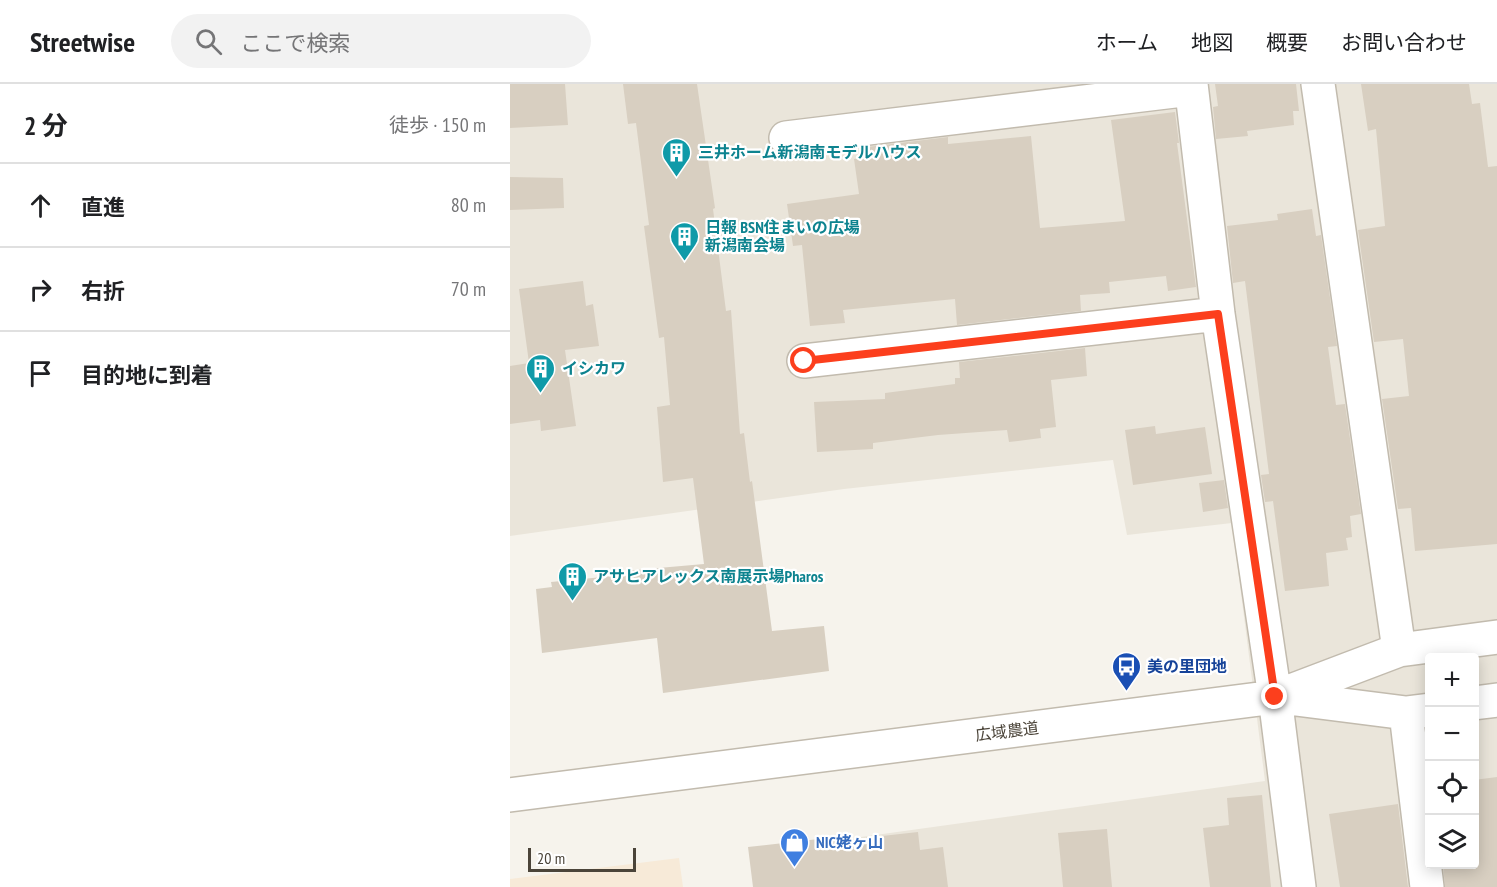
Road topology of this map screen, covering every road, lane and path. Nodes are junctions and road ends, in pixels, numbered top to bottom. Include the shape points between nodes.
1 (1318, 84) edge
2 (1191, 86) edge
3 (786, 138) dead end
4 (1218, 314) junction
5 (804, 361) dead end
6 (1497, 637) edge
7 (1399, 650) junction
8 (1275, 697) junction
9 (1497, 700) edge
10 (1479, 702) edge
11 (1418, 711) edge
12 (510, 795) edge
13 (1299, 887) edge
14 (1427, 887) edge

1 - 7 street
2 - 3 street
2 - 4 street
4 - 5 street
4 - 8 street
6 - 7 street, 広域農道
7 - 8 street, 広域農道
8 - 11 street
8 - 12 street, 広域農道
8 - 13 street
9 - 10 street
11 - 14 street

